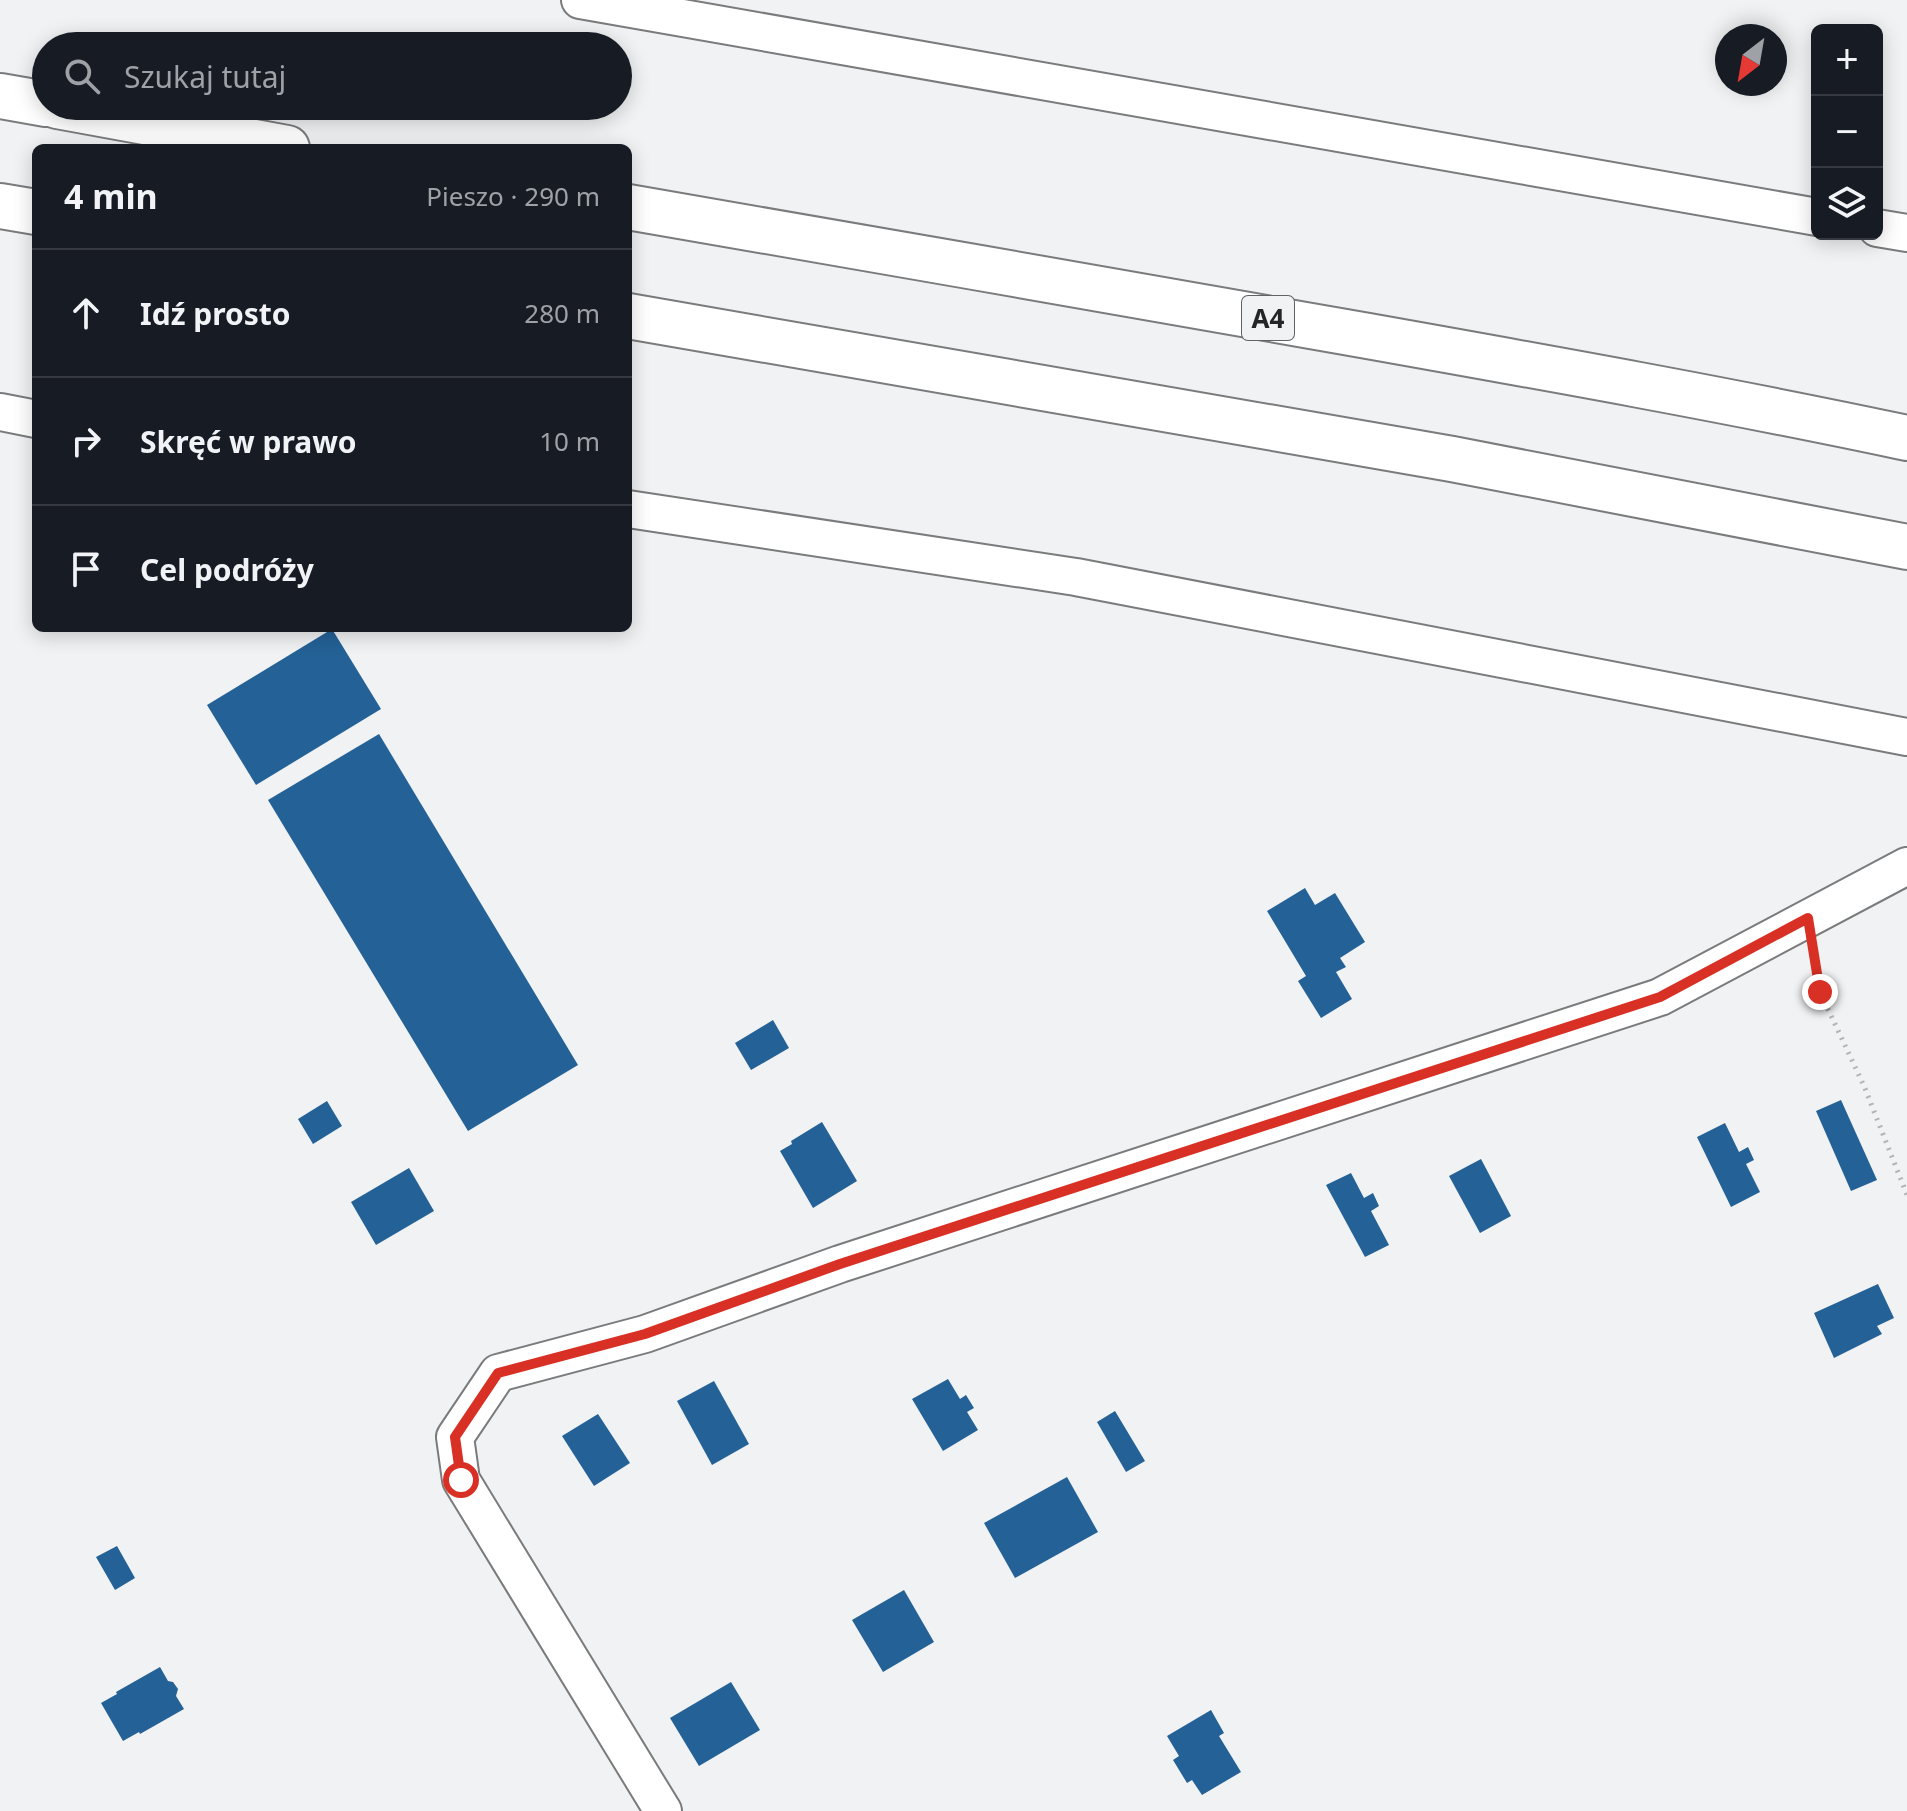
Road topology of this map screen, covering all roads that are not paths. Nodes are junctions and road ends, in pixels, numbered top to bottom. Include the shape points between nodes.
1 (580, 0) edge
2 (0, 96) edge
3 (32, 102) edge
4 (134, 120) edge
5 (265, 144) edge
6 (0, 206) edge
7 (632, 208) edge
8 (32, 211) edge
9 (1811, 216) edge
10 (1883, 229) edge
11 (1907, 233) edge
12 (632, 317) edge
13 (0, 412) edge
14 (32, 418) edge
15 (1907, 438) edge
16 (632, 510) edge
17 (1907, 547) edge
18 (1907, 737) edge
19 (1907, 866) edge
20 (663, 1811) edge

1 - 9 street
2 - 3 highway
4 - 5 highway
6 - 8 highway
7 - 15 highway, A4 via 1476,355
10 - 11 street
12 - 17 highway via 1452,459
13 - 14 street
16 - 18 street via 1076,577
19 - 20 street via 1660,997 840,1264 645,1334 498,1373 455,1437 461,1480

